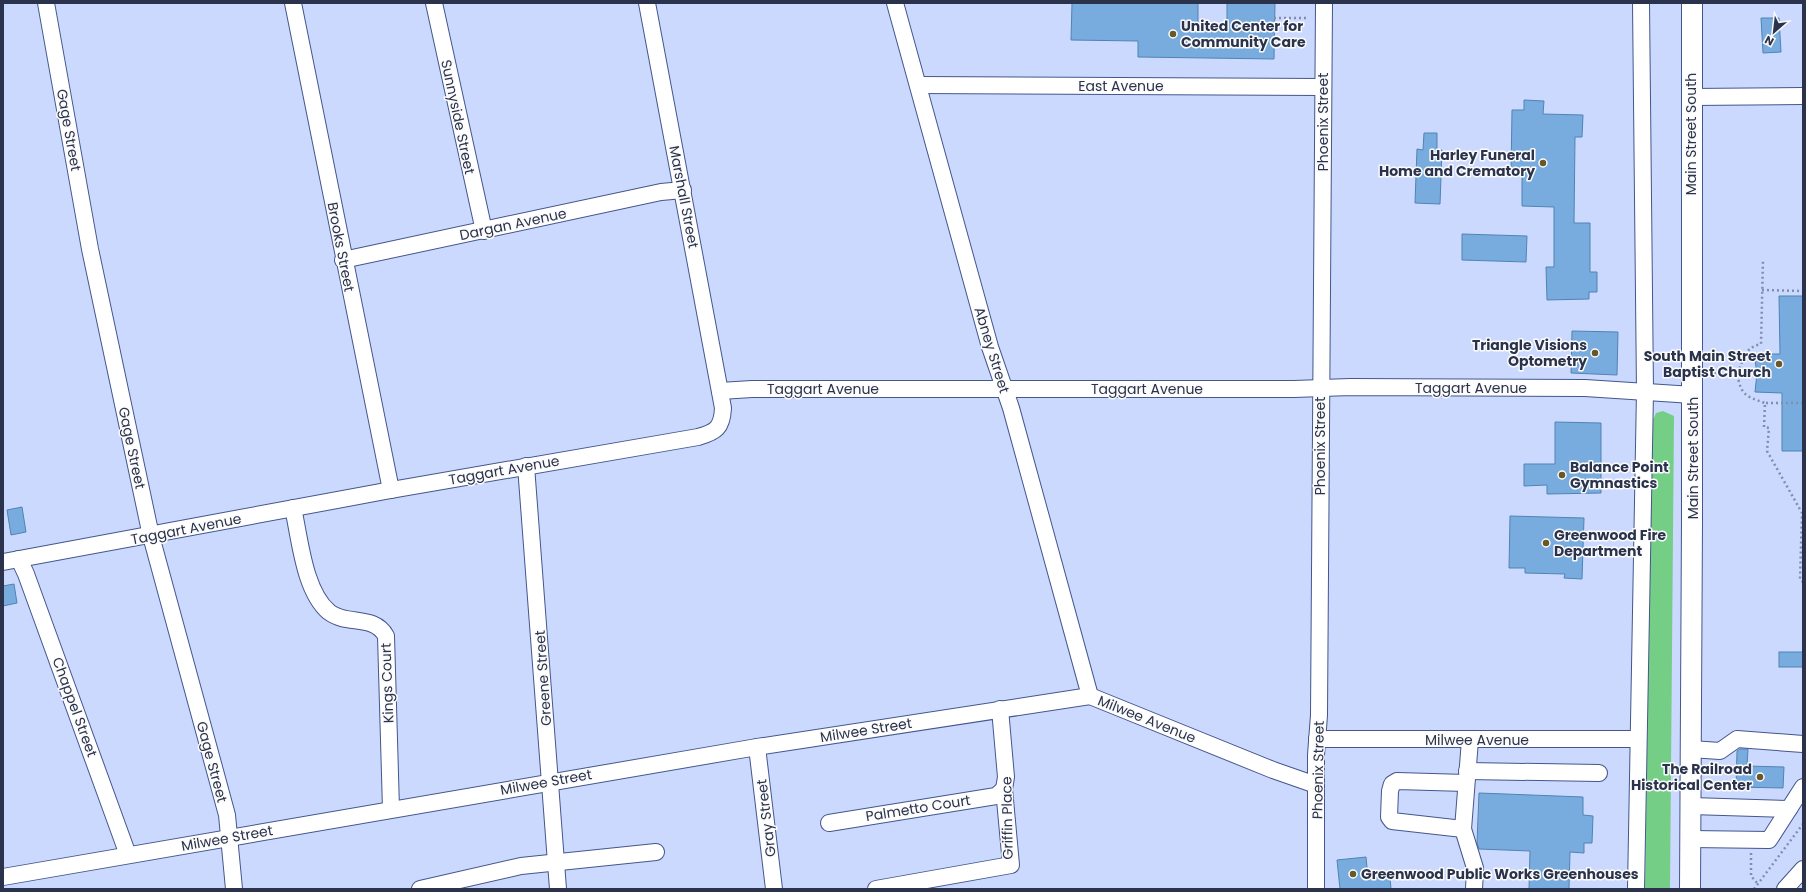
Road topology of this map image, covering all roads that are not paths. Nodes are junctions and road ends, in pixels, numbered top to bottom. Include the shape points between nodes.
1 (46, 3) edge
2 (293, 3) edge
3 (434, 3) edge
4 (647, 3) edge
5 (895, 3) edge
6 (1324, 3) edge
7 (1641, 3) edge
8 (1692, 3) edge
9 (918, 85) junction
10 (1323, 87) junction
11 (1803, 96) edge
12 (1691, 97) junction
13 (683, 190) junction
14 (484, 231) junction
15 (343, 260) junction
16 (1004, 388) junction
17 (1320, 388) junction
18 (720, 391) junction
19 (1644, 391) junction
20 (1693, 396) junction
21 (526, 466) junction
22 (391, 490) junction
23 (293, 508) junction
24 (151, 536) junction
25 (19, 559) junction
26 (3, 562) edge
27 (1090, 696) junction
28 (1000, 709) junction
29 (1317, 739) junction
30 (1470, 740) junction
31 (1637, 740) junction
32 (1803, 744) edge
33 (757, 747) junction
34 (1691, 750) junction
35 (1599, 773) dead end
36 (1467, 777) junction
37 (550, 782) junction
38 (1316, 785) junction
39 (1803, 787) edge
40 (1004, 788) junction
41 (1691, 806) junction
42 (391, 809) junction
43 (1789, 809) junction
44 (829, 823) dead end
45 (1463, 829) junction
46 (230, 837) junction
47 (1691, 839) junction
48 (656, 852) dead end
49 (128, 855) junction
50 (556, 863) junction
51 (1803, 869) edge
52 (3, 877) edge
53 (234, 889) edge
54 (420, 889) edge
55 (558, 889) edge
56 (774, 889) edge
57 (876, 889) edge
58 (1316, 889) edge
59 (1474, 889) edge
60 (1636, 889) edge
61 (1690, 889) edge
62 (1785, 889) edge

1 - 24 street, Gage Street via 90,249
2 - 15 street, Brooks Street
3 - 14 street, Sunnyside Street
4 - 13 street, Marshall Street
5 - 9 street, Abney Street
6 - 10 street, Phoenix Street
7 - 19 street
8 - 12 main road, Main Street South
9 - 10 street, East Avenue
9 - 16 street, Abney Street
10 - 17 street, Phoenix Street
11 - 12 street
12 - 20 main road, Main Street South
13 - 14 street, Dargan Avenue via 661,192
13 - 18 street, Marshall Street
14 - 15 street, Dargan Avenue
15 - 22 street, Brooks Street
16 - 17 street, Taggart Avenue
16 - 18 street, Taggart Avenue
16 - 27 street, Abney Street
17 - 19 street, Taggart Avenue via 1569,388
17 - 29 street, Phoenix Street
18 - 21 street, Taggart Avenue via 722,416 719,426 709,434
19 - 20 street, Taggart Avenue
19 - 31 street
20 - 34 main road, Main Street South
21 - 22 street, Taggart Avenue
21 - 37 street, Greene Street
22 - 23 street, Taggart Avenue
23 - 24 street, Taggart Avenue
23 - 42 street, Kings Court via 308,577 320,601 334,615 347,620 375,624 386,636
24 - 25 street, Taggart Avenue
24 - 46 street, Gage Street via 227,815
25 - 26 street, Taggart Avenue
25 - 49 street, Chappel Street
27 - 28 street, Milwee Street
27 - 38 street, Milwee Avenue
28 - 33 street, Milwee Street
28 - 40 street, Griffin Place via 1006,777
29 - 30 street, Milwee Avenue
29 - 38 street, Phoenix Street
30 - 31 street, Milwee Avenue
30 - 36 street
31 - 60 street
32 - 34 street via 1737,739 1720,751
33 - 37 street, Milwee Street
33 - 56 street, Gray Street
34 - 41 main road, Main Street South
35 - 36 street
36 - 45 street
36 - 45 street via 1397,781 1392,784 1390,791 1389,817 1392,821
37 - 42 street, Milwee Street
37 - 50 street, Greene Street
38 - 58 street, Phoenix Street
39 - 43 street
40 - 44 street, Palmetto Court via 996,796
40 - 57 street, Griffin Place via 1011,865
41 - 43 street
41 - 47 main road, Main Street South
42 - 46 street, Milwee Street
43 - 47 street via 1769,840
45 - 59 street via 1475,868
46 - 49 street, Milwee Street
46 - 53 street, Gage Street
47 - 61 main road, Main Street South
48 - 50 street
49 - 52 street, Milwee Street
50 - 54 street via 521,866
50 - 55 street, Greene Street
51 - 62 street

